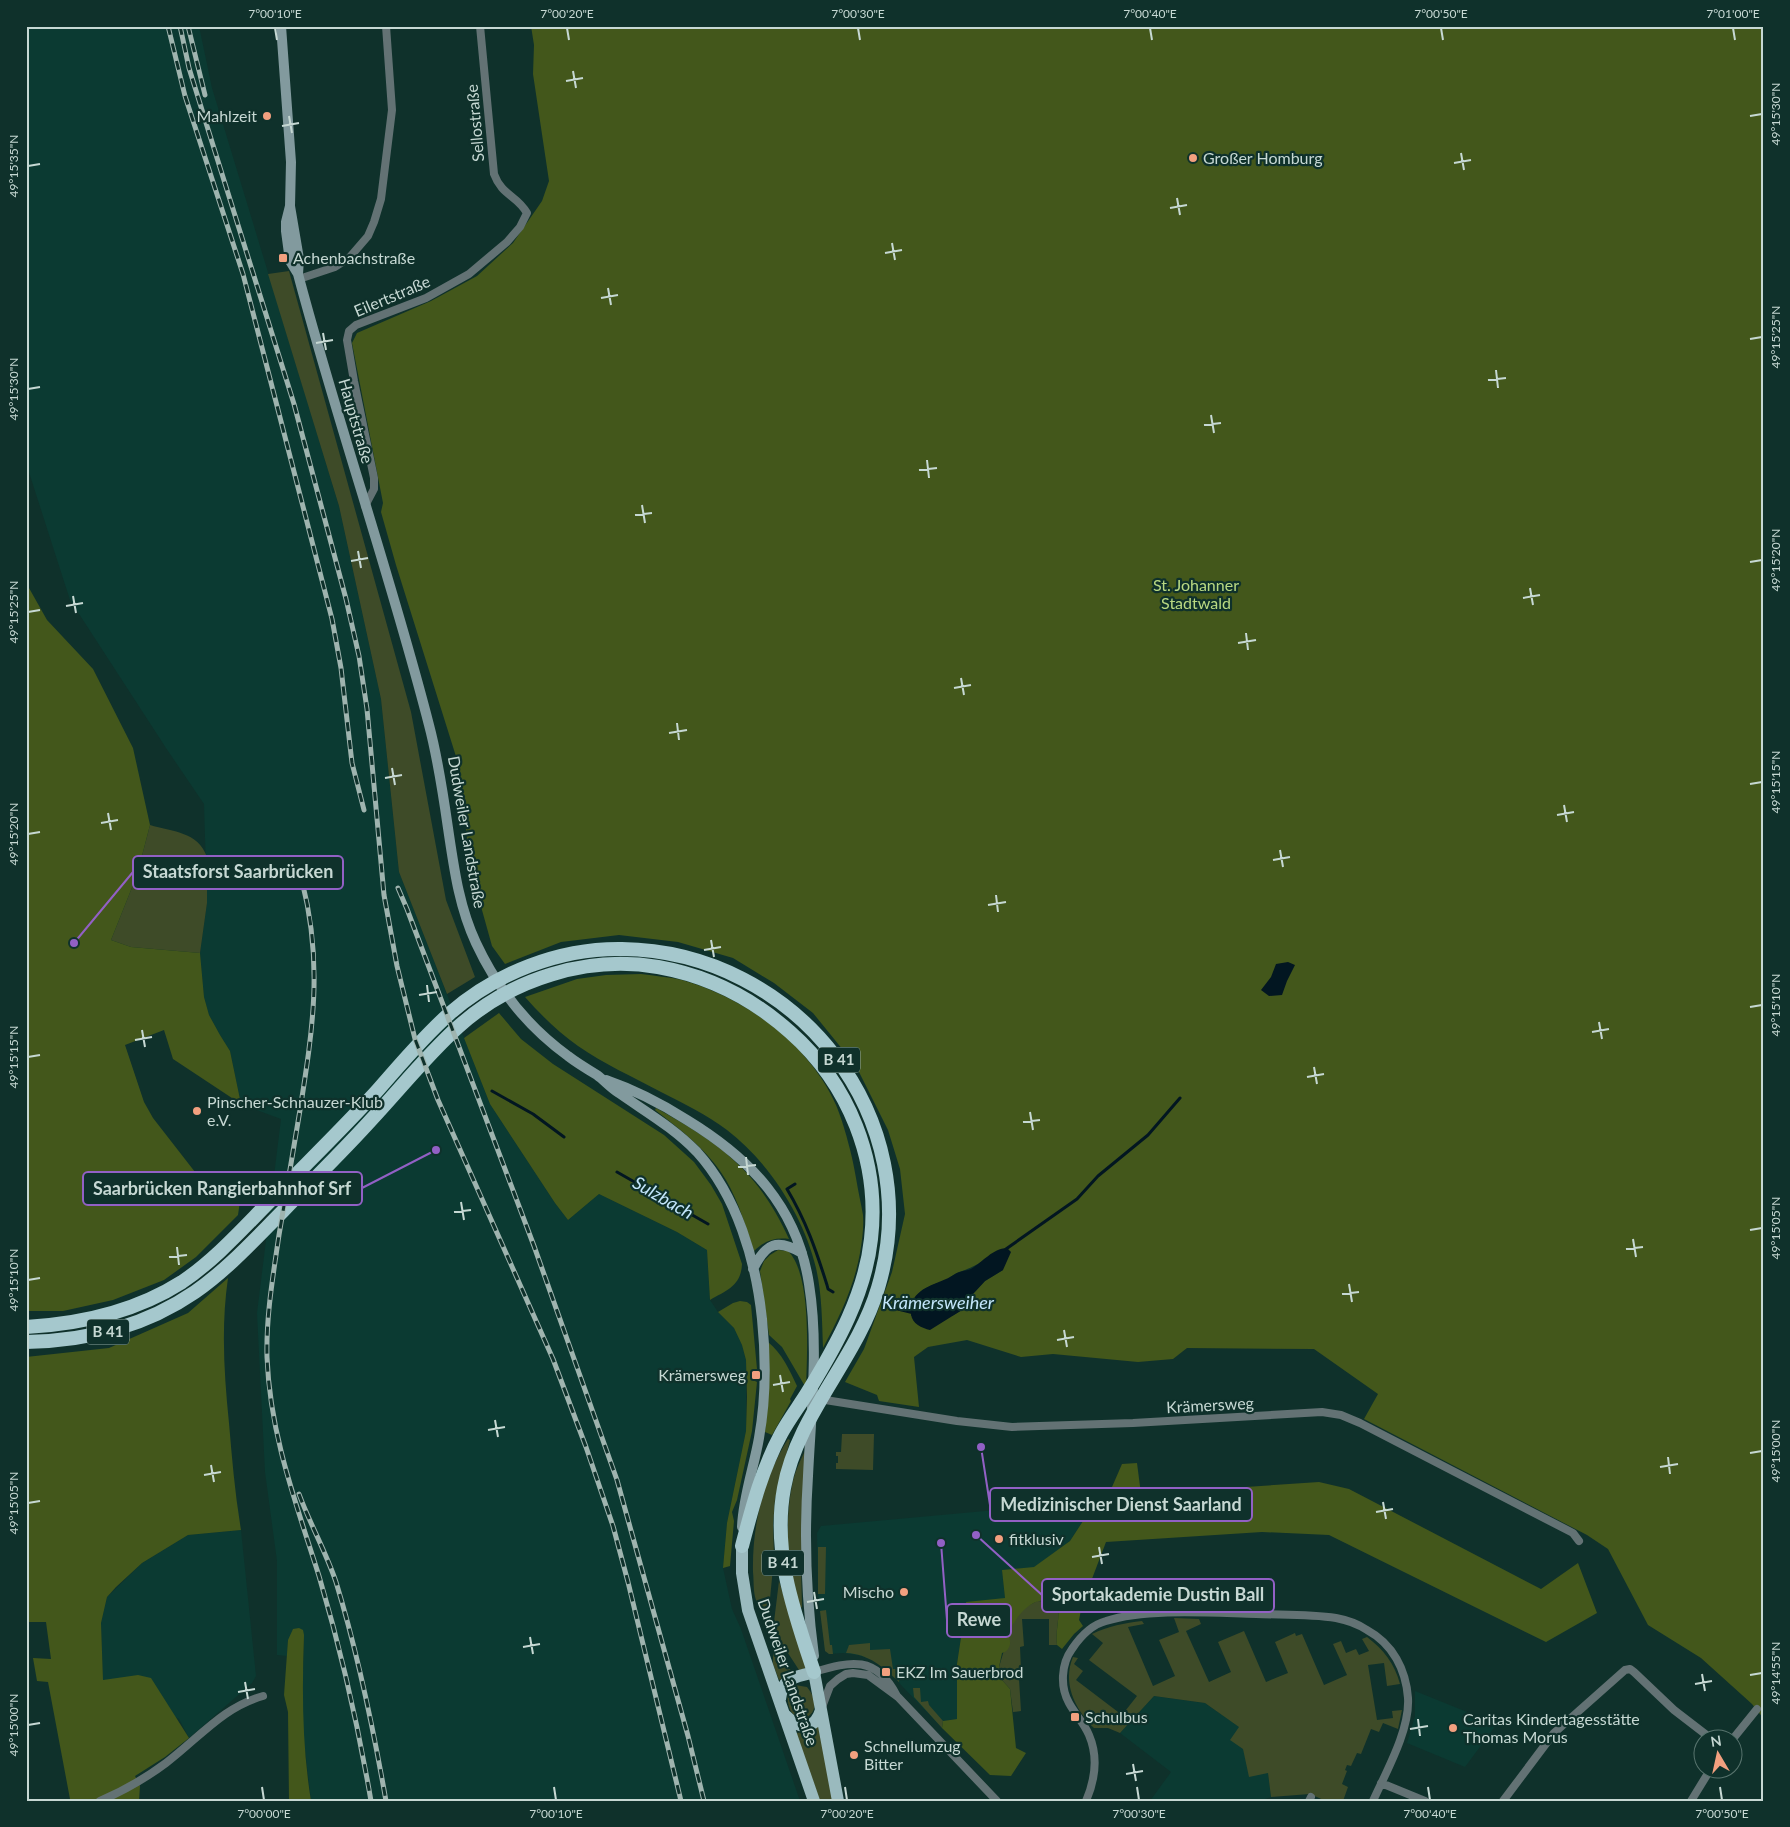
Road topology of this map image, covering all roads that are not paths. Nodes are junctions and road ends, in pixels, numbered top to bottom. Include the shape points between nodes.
1 (281, 26) edge
2 (386, 26) edge
3 (480, 26) edge
4 (523, 206) joint
5 (299, 276) junction
6 (365, 506) junction
7 (386, 575) joint
8 (600, 1077) junction
9 (802, 1253) junction
10 (753, 1269) junction
11 (26, 1327) edge
12 (26, 1342) edge
13 (812, 1398) junction
14 (1579, 1541) dead end
15 (742, 1546) junction
16 (814, 1672) junction
17 (263, 1696) dead end
18 (898, 1697) junction
19 (780, 1702) junction
20 (1756, 1709) dead end
21 (821, 1710) junction
22 (785, 1715) junction
23 (1700, 1730) edge
24 (1740, 1730) edge
25 (1704, 1780) edge
26 (1381, 1783) junction
27 (100, 1801) edge
28 (814, 1801) edge
29 (838, 1801) edge
30 (997, 1801) edge
31 (1086, 1801) edge
32 (1373, 1801) edge
33 (1425, 1801) edge
34 (1503, 1801) edge
35 (1691, 1801) edge

1 - 5 main road, Hauptstraße via 291,162 290,206
2 - 5 street via 392,110 381,199 374,222 368,236 349,258 335,267
3 - 4 street, Sellostraße via 494,174 501,189
4 - 6 street, Eilertstraße via 527,213 520,227 468,274 426,298 356,325 349,331 354,381 374,478 374,489
5 - 6 main road, Hauptstraße
6 - 7 main road, Hauptstraße
7 - 8 main road, Dudweiler Landstraße via 433,741 458,894 475,941 505,993 530,1024 571,1059
8 - 9 main road, Dudweiler Landstraße via 677,1114 712,1135 742,1159 781,1208
8 - 10 main road, Dudweiler Landstraße via 685,1140 710,1168 738,1219
9 - 10 main road via 789,1246 775,1244 764,1250
9 - 13 main road, Dudweiler Landstraße via 809,1283 813,1328
10 - 15 main road, Dudweiler Landstraße via 762,1321 764,1384 760,1433 742,1522
11 - 16 highway, B 41 via 57,1326 117,1313 185,1280 236,1236 448,1015 498,980 540,962 598,950 649,950 677,954 722,968 766,991 823,1041 864,1102 884,1163 888,1241 879,1285 871,1310 847,1358 800,1440 784,1486 780,1543 785,1578
12 - 15 highway, B 41 via 59,1341 125,1328 184,1298 221,1272 365,1127 458,1027 483,1008 527,983 570,970 633,964 702,978 759,1007 792,1034 824,1067 840,1090 861,1138 872,1191 870,1248 862,1282 834,1346 780,1435 757,1490
13 - 14 street, Krämersweg via 1012,1427 1322,1412 1341,1415 1564,1528
13 - 16 main road, Dudweiler Landstraße via 805,1559
15 - 19 main road, Dudweiler Landstraße via 748,1610
16 - 18 street via 846,1664 868,1666 891,1684
16 - 19 main road via 785,1683
16 - 21 main road, Dudweiler Landstraße
17 - 27 street via 233,1708 146,1776
18 - 21 street via 868,1675 846,1674 830,1686
18 - 30 street
19 - 22 main road, Dudweiler Landstraße
20 - 24 street
21 - 22 main road via 815,1722 801,1727
21 - 29 main road, Dudweiler Landstraße
22 - 28 main road, Dudweiler Landstraße
23 - 34 street via 1634,1672 1625,1670 1554,1734
25 - 35 street
26 - 31 street via 1406,1722 1408,1699 1401,1666 1379,1638 1337,1618 1309,1615 1145,1615 1104,1622 1086,1632 1071,1650 1064,1666 1064,1689 1069,1703 1090,1736 1094,1763
26 - 32 street
26 - 33 street

